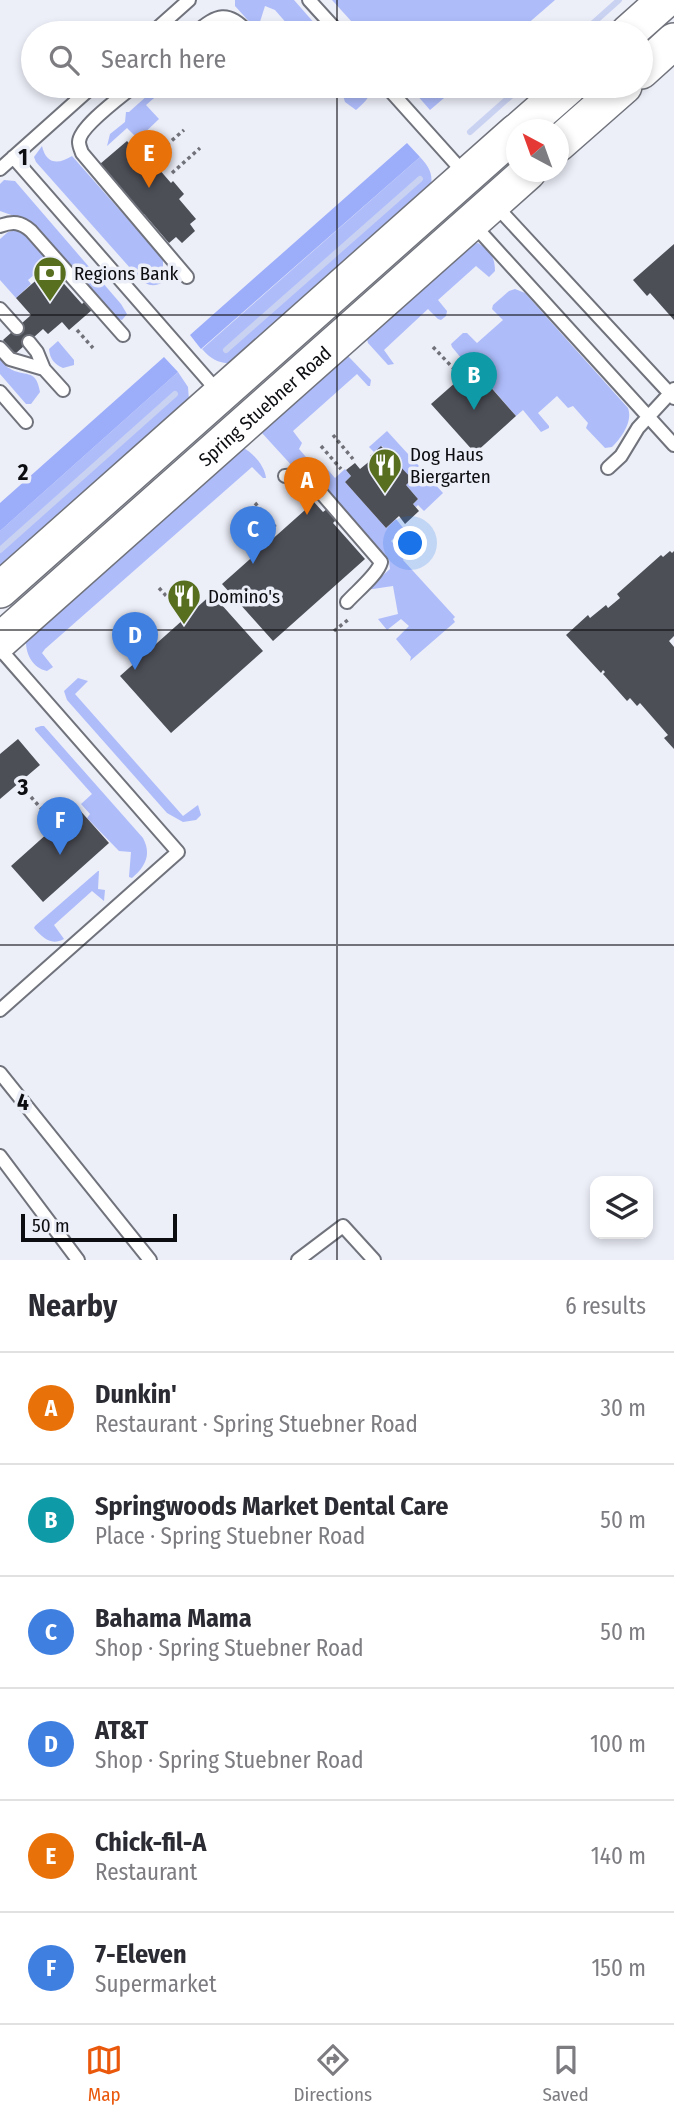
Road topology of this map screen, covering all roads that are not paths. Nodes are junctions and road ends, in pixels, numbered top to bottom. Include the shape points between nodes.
1 (190, 0) edge
2 (309, 0) edge
3 (665, 0) edge
4 (166, 21) edge
5 (212, 21) edge
6 (238, 21) edge
7 (328, 21) edge
8 (641, 21) edge
9 (674, 41) edge
10 (653, 60) edge
11 (79, 98) edge
12 (120, 98) edge
13 (397, 98) edge
14 (555, 98) edge
15 (610, 98) edge
16 (532, 119) edge
17 (569, 134) edge
18 (506, 142) edge
19 (13, 157) junction
20 (0, 169) edge
21 (467, 176) junction
22 (516, 182) edge
23 (482, 212) junction
24 (0, 226) edge
25 (187, 277) dead end
26 (0, 309) edge
27 (17, 328) dead end
28 (123, 335) dead end
29 (29, 342) dead end
30 (0, 348) edge
31 (44, 369) junction
32 (63, 390) dead end
33 (0, 392) edge
34 (672, 393) edge
35 (220, 394) junction
36 (648, 416) junction
37 (26, 422) dead end
38 (674, 445) edge
39 (608, 468) dead end
40 (285, 476) dead end
41 (0, 590) edge
42 (352, 607) road end
43 (0, 640) edge
44 (0, 649) edge
45 (0, 1010) edge
46 (0, 1073) edge
47 (0, 1156) edge
48 (78, 1260) edge
49 (150, 1260) edge
50 (298, 1260) edge
51 (374, 1260) edge

1 - 4 lane
2 - 7 lane
3 - 8 main road
5 - 6 lane via 229,17
9 - 10 main road
11 - 19 lane
12 - 25 lane via 81,135 82,153
13 - 21 lane
14 - 16 main road, Spring Stuebner Road
15 - 17 main road
18 - 21 main road, Spring Stuebner Road
19 - 20 lane
19 - 35 lane
21 - 23 main road
21 - 35 main road, Spring Stuebner Road
22 - 23 main road, Spring Stuebner Road
23 - 34 lane
23 - 36 lane
23 - 43 main road, Spring Stuebner Road
24 - 28 lane via 15,223 31,231
26 - 27 lane
29 - 31 lane
30 - 31 lane via 10,359
31 - 32 lane
33 - 37 lane
34 - 36 lane
35 - 41 main road, Spring Stuebner Road
36 - 38 lane
36 - 39 lane
40 - 42 lane via 310,480 381,562
44 - 45 lane via 178,852
46 - 49 lane
47 - 48 lane
50 - 51 lane via 343,1226

